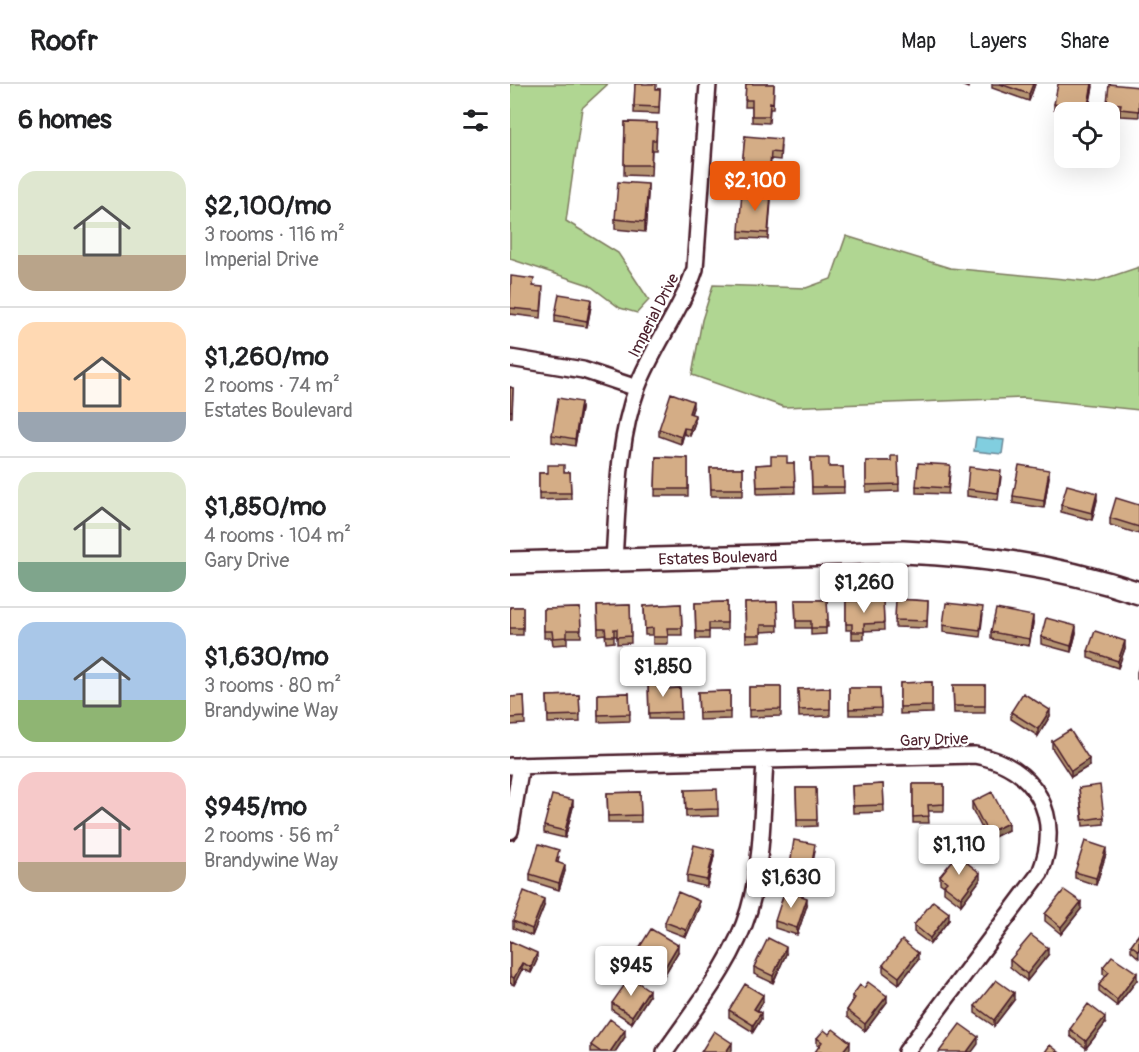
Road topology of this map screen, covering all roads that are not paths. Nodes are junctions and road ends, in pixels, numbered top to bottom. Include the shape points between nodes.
1 (708, 84) edge
2 (510, 358) edge
3 (637, 388) junction
4 (614, 560) junction
5 (510, 563) edge
6 (1139, 593) edge
7 (765, 760) junction
8 (515, 766) edge
9 (510, 831) edge
10 (665, 1052) edge
11 (906, 1052) edge

1 - 3 street, Imperial Drive via 695,269
2 - 3 street via 583,370
3 - 4 street, Imperial Drive via 620,460
4 - 5 street, Estates Boulevard
4 - 6 street, Estates Boulevard via 955,554 1019,562
7 - 8 street, Gary Drive
7 - 10 street via 760,849 748,911 722,969
7 - 11 street, Gary Drive via 975,755 992,758 1015,770 1034,788 1043,804 1049,838 1040,873
8 - 9 street

